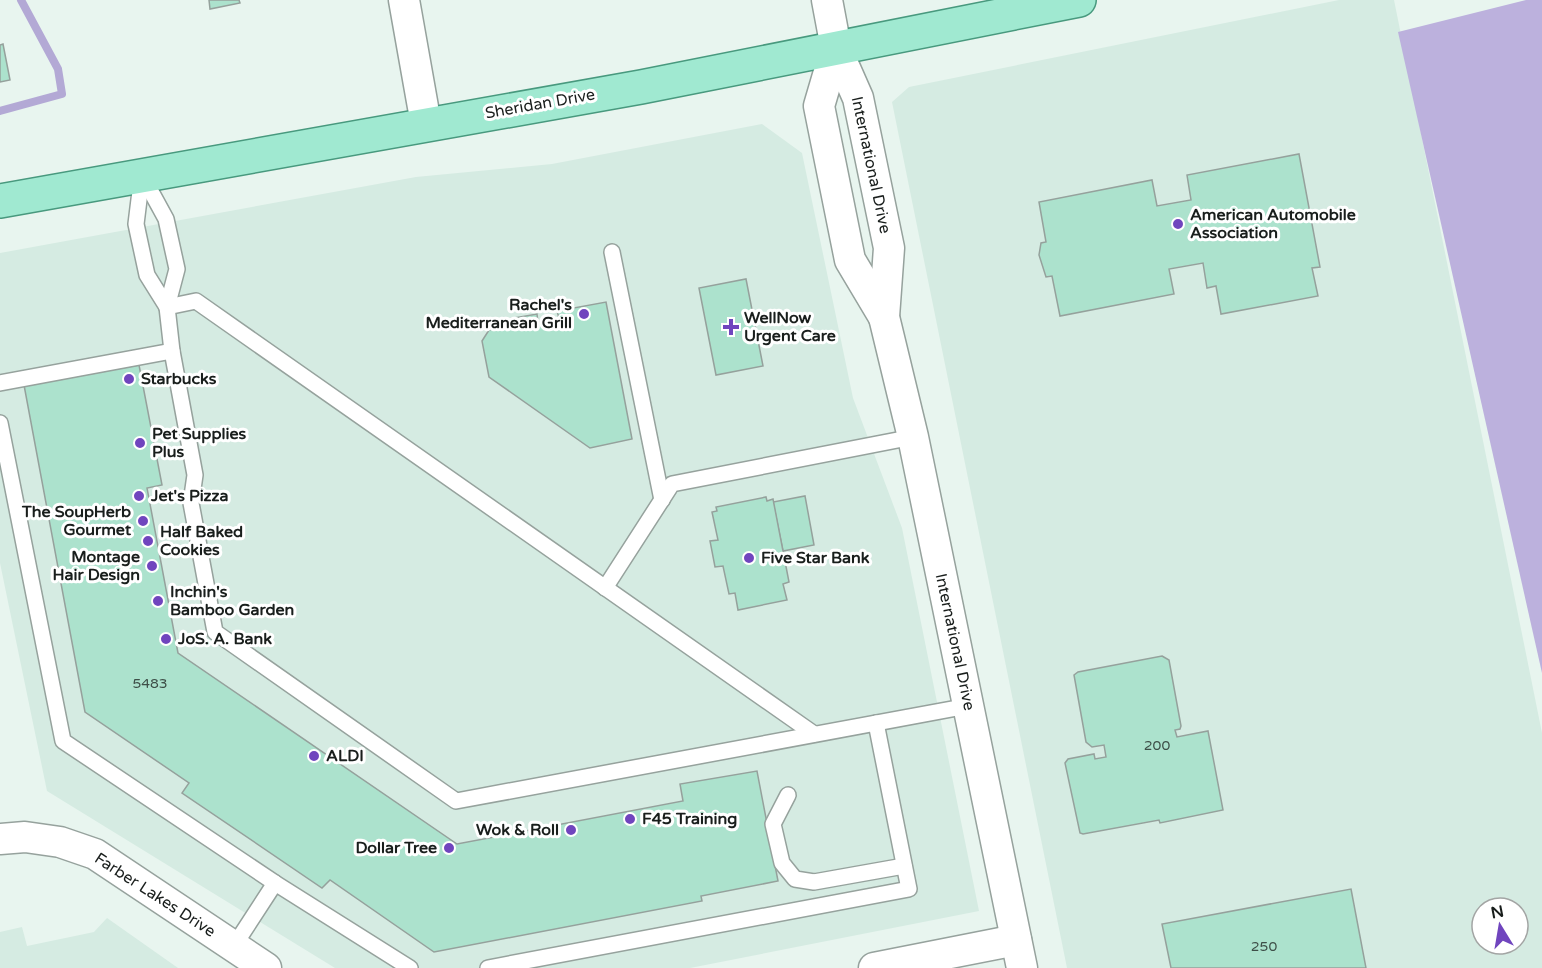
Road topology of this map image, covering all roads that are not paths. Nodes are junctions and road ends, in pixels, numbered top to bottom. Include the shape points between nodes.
1 (404, 0) edge
2 (826, 0) edge
3 (1079, 0) edge
4 (836, 48) junction
5 (426, 124) junction
6 (142, 176) junction
7 (0, 201) edge
8 (612, 252) dead end
9 (167, 307) junction
10 (884, 317) junction
11 (172, 351) junction
12 (0, 383) edge
13 (0, 423) edge
14 (913, 437) junction
15 (662, 500) junction
16 (605, 588) junction
17 (968, 706) junction
18 (876, 723) junction
19 (814, 734) junction
20 (788, 795) dead end
21 (0, 839) edge
22 (904, 866) junction
23 (275, 883) junction
24 (234, 946) junction
25 (1019, 954) edge
26 (266, 968) edge
27 (411, 968) edge
28 (488, 968) edge
29 (874, 968) edge

1 - 5 street
2 - 4 street
3 - 4 main road, Sheridan Drive
4 - 5 main road, Sheridan Drive
4 - 10 street, International Drive via 858,98 889,248
4 - 10 street, International Drive via 819,106 850,260
5 - 6 main road, Sheridan Drive
6 - 7 main road, Sheridan Drive
6 - 9 lane via 136,224 147,275
6 - 9 lane via 166,219 177,269
8 - 15 lane
9 - 11 lane
9 - 16 lane via 196,301
10 - 14 street, International Drive
11 - 12 lane
11 - 19 lane via 195,475 191,503 215,632 456,801
13 - 23 lane via 63,741
14 - 15 lane via 672,484
14 - 17 street, International Drive
15 - 16 lane
16 - 19 lane
17 - 18 lane
17 - 25 street, International Drive
18 - 19 lane
18 - 22 lane
20 - 22 lane via 773,824 782,863 795,879 814,882
21 - 24 street, Farber Lakes Drive via 25,837 60,842 95,854
22 - 28 lane via 909,889
23 - 24 lane
23 - 27 lane
24 - 26 street, Farber Lakes Drive
25 - 29 street

